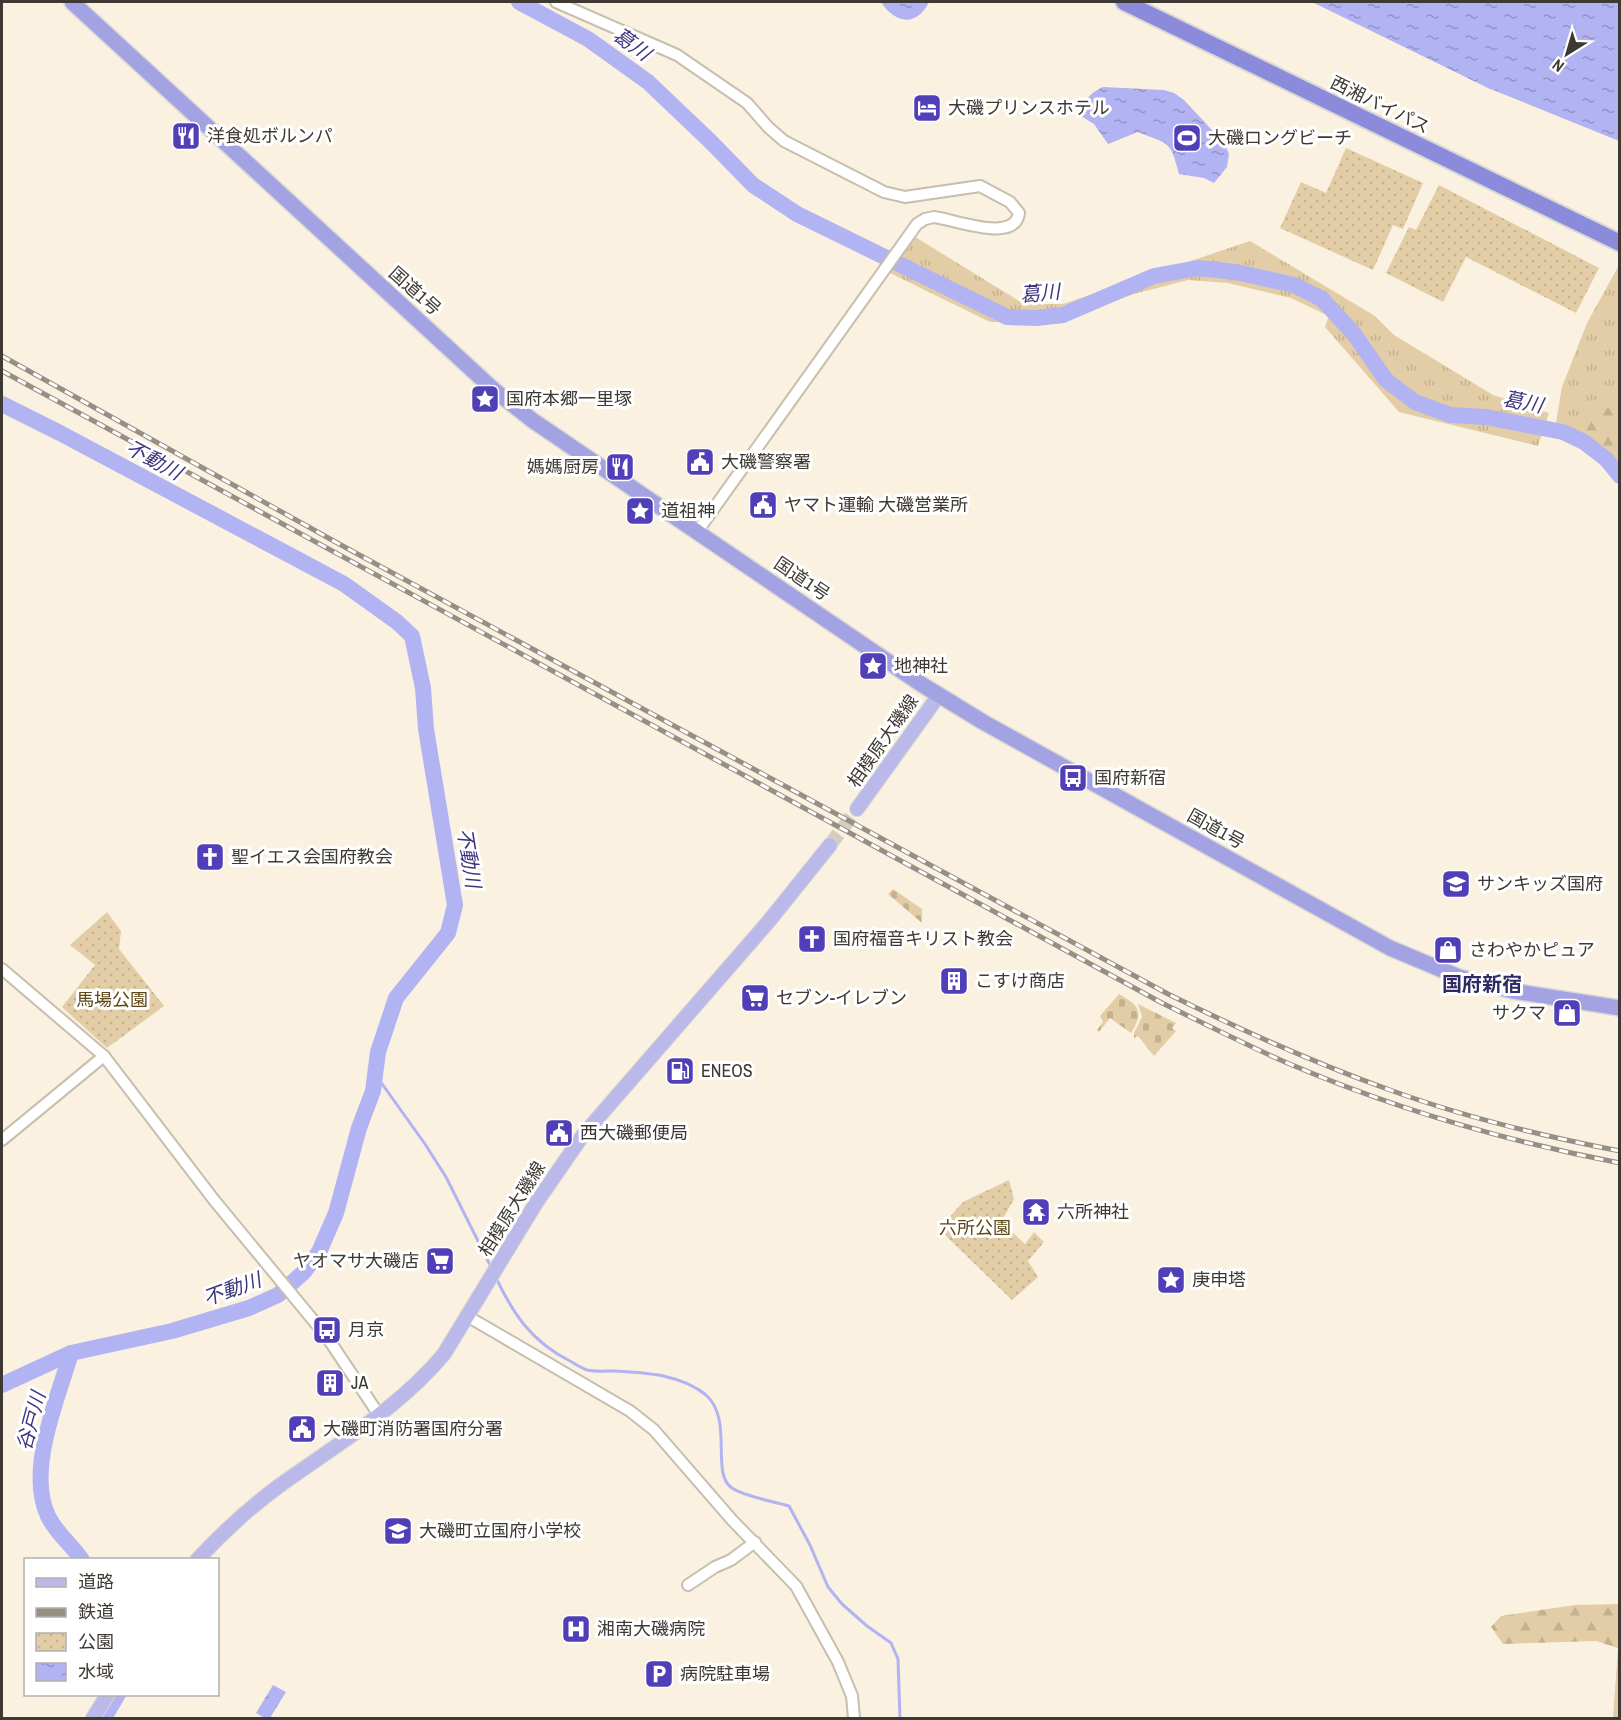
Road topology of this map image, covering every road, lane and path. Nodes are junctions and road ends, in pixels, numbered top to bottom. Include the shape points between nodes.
1 (72, 2) edge
2 (556, 2) edge
3 (1124, 2) edge
4 (1146, 2) edge
5 (1620, 232) edge
6 (1620, 243) edge
7 (697, 532) junction
8 (939, 695) junction
9 (858, 809) tunnel mouth
10 (830, 845) tunnel mouth
11 (2, 969) edge
12 (1620, 1008) edge
13 (104, 1056) junction
14 (2, 1140) edge
15 (467, 1316) junction
16 (379, 1415) junction
17 (755, 1542) junction
18 (199, 1558) edge
19 (688, 1585) dead end
20 (107, 1696) edge
21 (93, 1719) edge
22 (854, 1719) edge

1 - 7 highway, 国道1号 via 494,390
2 - 7 street via 677,55 747,103 784,141 890,195 905,197 980,186 1010,202 1019,213 1009,226 996,230 939,218 925,219 913,229
3 - 6 highway, 西湘バイパス
4 - 5 highway, 西湘バイパス
7 - 8 highway, 国道1号
8 - 9 main road, 相模原大磯線
8 - 12 highway, 国道1号 via 1390,948 1459,977 1513,991
10 - 15 main road, 相模原大磯線 via 583,1136 549,1183
11 - 13 street
13 - 14 street
13 - 16 street via 214,1200 340,1354
15 - 16 main road, 相模原大磯線 via 434,1366
15 - 17 street via 646,1423
16 - 18 main road, 相模原大磯線 via 248,1510
17 - 19 street
17 - 22 street via 796,1586 812,1613 852,1696
20 - 21 main road

